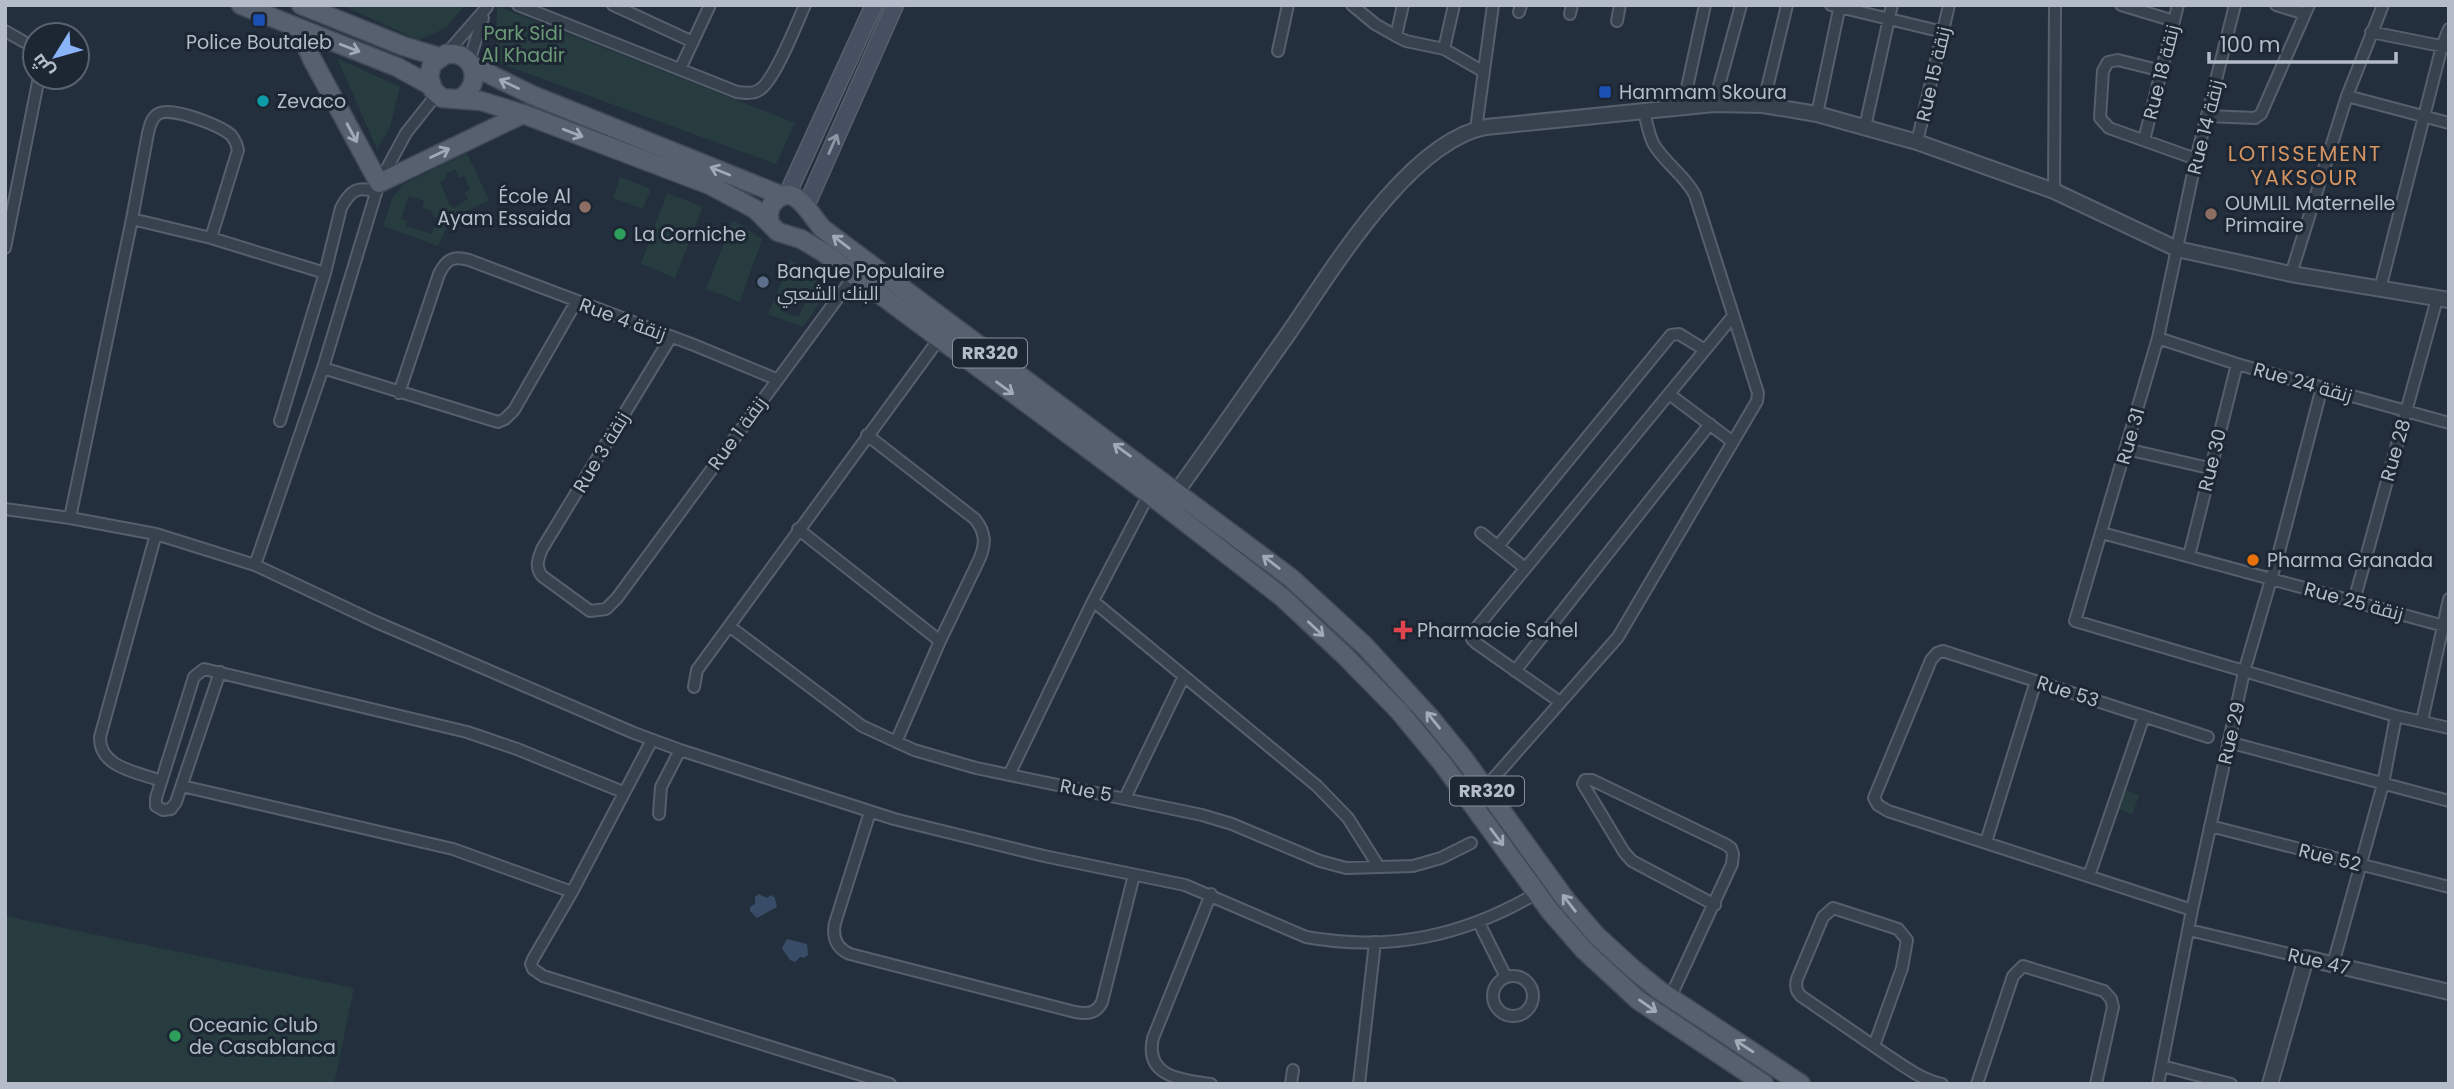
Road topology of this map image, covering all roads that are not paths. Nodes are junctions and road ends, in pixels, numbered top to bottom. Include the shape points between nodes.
1 (240, 5) edge
2 (301, 5) edge
3 (710, 5) edge
4 (805, 5) edge
5 (874, 5) edge
6 (895, 5) edge
7 (1288, 5) edge
8 (1352, 5) edge
9 (1403, 5) edge
10 (1454, 5) edge
11 (1493, 5) edge
12 (1620, 5) edge
13 (1705, 5) edge
14 (1741, 5) edge
15 (1787, 5) edge
16 (1892, 5) edge
17 (1949, 5) edge
18 (2055, 5) edge
19 (2121, 5) edge
20 (2178, 5) edge
21 (2235, 5) edge
22 (2276, 5) edge
23 (2383, 5) edge
24 (488, 6) edge
25 (519, 6) edge
26 (616, 6) edge
27 (1837, 6) edge
28 (2307, 9) edge
29 (1889, 19) junction
30 (1617, 21) dead end
31 (2174, 21) junction
32 (299, 29) junction
33 (2449, 29) edge
34 (5, 31) edge
35 (1942, 32) junction
36 (2371, 32) junction
37 (1396, 36) junction
38 (21, 40) edge
39 (693, 42) junction
40 (2445, 47) edge
41 (1444, 49) junction
42 (1278, 51) dead end
43 (442, 56) junction
44 (471, 63) junction
45 (680, 69) junction
46 (2162, 71) junction
47 (1484, 72) junction
48 (433, 90) junction
49 (36, 91) edge
50 (2347, 96) junction
51 (461, 98) junction
52 (1714, 104) junction
53 (1763, 105) junction
54 (1683, 106) junction
55 (1644, 110) junction
56 (523, 114) junction
57 (1817, 114) junction
58 (2207, 116) junction
59 (2424, 116) junction
60 (2449, 123) edge
61 (1865, 127) junction
62 (1476, 129) junction
63 (2144, 140) junction
64 (1917, 142) junction
65 (2196, 159) junction
66 (377, 188) junction
67 (2054, 191) junction
68 (785, 195) junction
69 (807, 208) junction
70 (132, 219) junction
71 (770, 223) junction
72 (790, 235) junction
73 (211, 238) junction
74 (5, 248) edge
75 (2177, 249) junction
76 (325, 273) junction
77 (2291, 274) junction
78 (854, 276) junction
79 (2381, 289) junction
80 (2443, 299) edge
81 (576, 302) junction
82 (1733, 316) junction
83 (671, 337) junction
84 (2158, 338) junction
85 (939, 339) junction
86 (1705, 350) junction
87 (2237, 364) junction
88 (323, 368) junction
89 (776, 379) junction
90 (2322, 387) junction
91 (399, 393) junction
92 (1669, 394) junction
93 (2406, 411) junction
94 (280, 421) dead end
95 (2449, 423) edge
96 (1710, 424) junction
97 (867, 436) junction
98 (1733, 442) junction
99 (2126, 449) junction
100 (2209, 468) junction
101 (1177, 491) junction
102 (1149, 494) junction
103 (5, 509) edge
104 (70, 518) junction
105 (799, 529) junction
106 (1481, 533) dead end
107 (2102, 533) junction
108 (156, 534) junction
109 (1498, 547) junction
110 (2189, 556) junction
111 (255, 565) junction
112 (1525, 568) junction
113 (538, 570) joint
114 (2271, 579) junction
115 (2449, 600) edge
116 (1093, 601) junction
117 (2354, 601) junction
118 (729, 626) junction
119 (2444, 626) junction
120 (940, 641) junction
121 (1515, 671) junction
122 (2244, 672) junction
123 (220, 673) junction
124 (1184, 676) junction
125 (2036, 681) junction
126 (694, 687) dead end
127 (1560, 702) junction
128 (2144, 716) junction
129 (2396, 716) junction
130 (2422, 721) junction
131 (2449, 729) edge
132 (2208, 737) dead end
133 (652, 740) junction
134 (2228, 742) junction
135 (896, 743) junction
136 (680, 750) junction
137 (1009, 775) junction
138 (162, 780) junction
139 (2383, 785) junction
140 (182, 786) junction
141 (1485, 788) junction
142 (623, 792) junction
143 (1125, 798) junction
144 (2449, 801) edge
145 (870, 812) junction
146 (659, 814) dead end
147 (2210, 826) junction
148 (1986, 842) junction
149 (1471, 843) dead end
150 (2360, 864) junction
151 (1379, 867) junction
152 (1134, 875) junction
153 (2089, 876) junction
154 (2449, 887) edge
155 (572, 892) junction
156 (1536, 893) junction
157 (1210, 894) junction
158 (1715, 905) junction
159 (2192, 910) junction
160 (1479, 923) junction
161 (2189, 930) junction
162 (1376, 942) junction
163 (2306, 958) junction
164 (2333, 964) junction
165 (1506, 977) dead end
166 (2449, 992) edge
167 (1670, 998) junction
168 (1874, 1046) junction
169 (2162, 1066) junction
170 (1293, 1070) dead end
171 (1923, 1081) edge
172 (890, 1084) edge
173 (1211, 1084) edge
174 (1291, 1084) edge
175 (1359, 1084) edge
176 (1763, 1084) edge
177 (1801, 1084) edge
178 (1942, 1084) edge
179 (1977, 1084) edge
180 (2096, 1084) edge
181 (2158, 1084) edge
182 (2231, 1084) edge
183 (2270, 1084) edge

1 - 32 main road, RR320
2 - 43 main road, RR320 via 403,46
3 - 39 street
4 - 45 street via 768,82 756,92 737,92
5 - 68 main road
69 -> 6 main road
7 - 42 street
8 - 37 street
9 - 37 street
10 - 41 street
11 - 47 street
12 - 30 street
13 - 54 street
14 - 52 street
15 - 53 street
16 - 29 street
17 - 35 street, Rue 15 زنقة
18 - 67 street
19 - 31 street
20 - 31 street, Rue 18 زنقة
21 - 58 street, Rue 14 زنقة
22 - 28 street
23 - 36 street
24 - 43 street
24 - 44 street
25 - 45 street
26 - 39 street
27 - 29 street
27 - 57 street
28 - 58 street via 2261,114 2255,118
29 - 35 street
29 - 61 street
31 - 46 street, Rue 18 زنقة
32 -> 48 main road, RR320 via 397,67
32 -> 66 main road
33 - 40 street
34 - 38 street
35 - 64 street, Rue 15 زنقة
36 - 40 street
36 - 50 street
37 - 41 street
39 - 45 street
40 - 59 street
41 - 47 street
43 - 44 main road, RR320 via 458,54
43 - 48 main road via 430,67
44 - 51 main road via 475,73 472,88
68 -> 44 main road, RR320 via 532,95
46 - 63 street, Rue 18 زنقة
46 - 63 street via 2118,60 2108,62 2104,71 2101,121
47 - 62 street
48 - 51 main road, RR320 via 448,100
48 - 66 street
49 - 74 street
50 - 59 street
50 - 77 street
51 - 56 main road, RR320
52 - 53 street
52 - 54 street
53 - 57 street
54 - 55 street
55 - 62 street
55 - 82 street via 1654,144 1695,195
66 -> 56 main road
56 -> 71 main road, RR320 via 709,185 752,206
57 - 61 street
58 - 65 street, Rue 14 زنقة
59 - 60 street
59 - 79 street
61 - 64 street
62 - 101 street via 1443,145 1421,163 1367,222
63 - 65 street
64 - 67 street
65 - 75 street, Rue 14 زنقة
66 - 76 street via 356,189 345,199
66 - 88 street
67 - 75 street
68 - 69 main road, RR320 via 798,198
68 - 71 main road via 771,206
69 - 72 main road via 805,226
101 -> 69 main road, RR320 via 823,229
70 - 73 street
70 - 73 street via 151,121 164,111 176,112 221,129 236,141 238,150
70 - 104 street
71 - 72 main road, RR320 via 778,232
72 - 78 main road, RR320
73 - 76 street
75 - 77 street
75 - 84 street, Rue 31
76 - 94 street
77 - 79 street
78 - 85 main road, RR320
78 - 89 street, Rue 1 زنقة
79 - 80 street
80 - 93 street, Rue 28
81 - 83 street, Rue 4 زنقة
81 - 91 street via 505,419 495,422
81 - 91 street, Rue 4 زنقة via 469,260 451,258 443,266
82 - 86 street
82 - 98 street via 1758,393
83 - 89 street, Rue 4 زنقة
83 - 113 street, Rue 3 زنقة via 542,549
84 - 87 street, Rue 24 زنقة
84 - 99 street, Rue 31
85 - 97 street
85 -> 102 main road, RR320
86 - 92 street
86 - 109 street via 1679,334 1671,335
87 - 90 street, Rue 24 زنقة
87 - 100 street, Rue 30
88 - 91 street
88 - 111 street
89 - 113 street, Rue 1 زنقة via 606,609 590,611
90 - 93 street, Rue 24 زنقة
90 - 114 street, Rue 29
92 - 96 street
92 - 112 street
93 - 95 street, Rue 24 زنقة
93 - 117 street, Rue 28
96 - 98 street
96 - 121 street
97 - 105 street
97 - 120 street via 982,527 985,546
98 - 127 street via 1622,631
99 - 100 street
99 - 107 street, Rue 31
100 - 110 street, Rue 30
141 -> 101 main road, RR320 via 1429,716 1344,626 1291,578
102 - 116 street
102 -> 156 main road, RR320 via 1256,575 1378,688 1442,763
103 - 104 street
104 - 108 street
105 - 118 street
105 - 120 street
106 - 109 street
107 - 110 street, Rue 25 زنقة
107 - 122 street, Rue 31 via 2075,621
108 - 111 street
108 - 138 street via 100,745 111,762
109 - 112 street
110 - 114 street, Rue 25 زنقة
111 - 133 street
112 - 121 street via 1472,639
114 - 117 street, Rue 25 زنقة
114 - 122 street, Rue 29
115 - 119 street
116 - 124 street
116 - 137 street
117 - 119 street, Rue 25 زنقة
118 - 126 street via 697,670
118 - 135 street, Rue 5 via 863,726
119 - 130 street
120 - 135 street
121 - 127 street
122 - 129 street
122 - 134 street, Rue 29
123 - 138 street via 204,669 194,677
123 - 140 street
123 - 142 street via 467,732
124 - 143 street
124 - 151 street via 1317,786 1348,818
125 - 128 street, Rue 53
125 - 148 street
125 - 148 street, Rue 53 via 1951,652 1937,653 1875,800 1888,811
127 - 141 street
128 - 132 street, Rue 53
128 - 153 street
129 - 130 street
129 - 139 street
130 - 131 street
133 - 136 street
133 - 142 street
134 - 139 street
134 - 147 street, Rue 29
135 - 137 street, Rue 5 via 935,758
136 - 145 street
136 - 146 street via 661,787
137 - 143 street, Rue 5
138 - 140 street via 156,806 163,810 173,807
139 - 144 street
139 - 150 street
140 - 155 street via 453,849
167 -> 141 main road, RR320 via 1578,915
142 - 155 street
143 - 151 street, Rue 5 via 1232,824 1332,865
145 - 152 street
145 - 152 street via 835,923 834,937 841,949 1075,1012 1092,1013 1102,1002
147 - 150 street, Rue 52
147 - 159 street, Rue 29
148 - 153 street
149 - 151 street, Rue 5 via 1427,863
150 - 154 street, Rue 52
150 - 164 street
152 - 157 street
153 - 159 street
155 - 172 street via 533,959 538,974
156 - 160 street
156 -> 176 main road, RR320 via 1584,950 1638,1000
157 - 162 street via 1306,937
157 - 173 street via 1152,1048 1157,1063 1171,1078
158 - 158 street via 1632,861 1583,782 1592,780 1731,848 1732,864
158 - 167 street
159 - 161 street, Rue 29
160 - 162 street via 1439,936
160 - 165 street
161 - 163 street, Rue 47
161 - 169 street, Rue 29
162 - 175 street
163 - 164 street, Rue 47
163 - 183 street
164 - 166 street, Rue 47
177 -> 167 main road, RR320
168 - 168 street via 1902,968 1907,940 1898,929 1833,908 1823,917 1796,987 1801,996
168 - 171 street
169 - 181 street, Rue 29
169 - 182 street
170 - 174 street
171 - 178 street
179 - 180 street via 2013,976 2023,966 2104,991 2111,999

